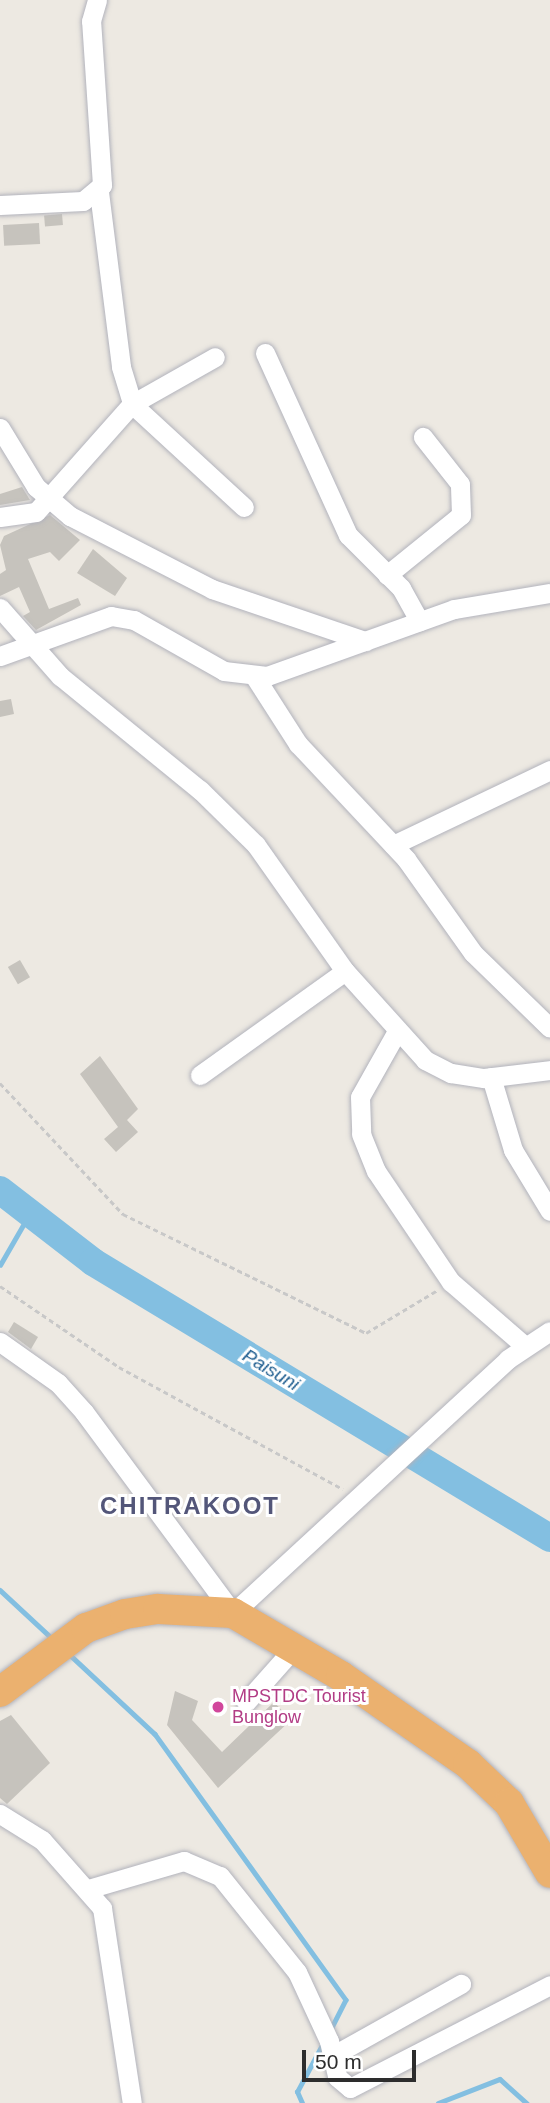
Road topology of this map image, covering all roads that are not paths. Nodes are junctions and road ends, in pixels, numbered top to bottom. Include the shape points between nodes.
1 (97, 0) edge
2 (99, 192) junction
3 (0, 205) edge
4 (265, 352) dead end
5 (215, 357) dead end
6 (132, 404) junction
7 (0, 428) edge
8 (423, 437) dead end
9 (48, 500) junction
10 (244, 507) dead end
11 (0, 517) edge
12 (387, 575) junction
13 (550, 593) edge
14 (0, 608) edge
15 (419, 621) junction
16 (365, 642) junction
17 (27, 644) junction
18 (0, 656) edge
19 (255, 677) junction
20 (550, 770) edge
21 (393, 845) junction
22 (345, 971) junction
23 (550, 1028) edge
24 (396, 1033) junction
25 (550, 1070) edge
26 (200, 1075) dead end
27 (491, 1077) junction
28 (550, 1211) edge
29 (550, 1331) edge
30 (0, 1342) edge
31 (525, 1346) junction
32 (233, 1614) junction
33 (294, 1648) junction
34 (1, 1691) edge
35 (246, 1702) dead end
36 (0, 1814) edge
37 (550, 1873) edge
38 (88, 1889) junction
39 (461, 1984) dead end
40 (550, 1985) edge
41 (330, 2049) junction
42 (132, 2103) edge

1 - 2 street via 91,21 104,175
2 - 3 street via 83,201
2 - 6 street via 121,367
4 - 12 street via 348,535
5 - 6 street
6 - 9 street
6 - 10 street
7 - 9 street
8 - 12 street via 460,484 461,515
9 - 11 street via 30,516
9 - 16 street via 212,589
12 - 15 street
13 - 15 street via 508,596
14 - 17 street
15 - 16 street
16 - 19 street via 289,672
17 - 18 street
17 - 19 street via 111,616 134,620 224,671
17 - 22 street via 256,845
19 - 21 street via 298,744
20 - 21 street
21 - 23 street via 473,953
22 - 24 street
22 - 26 street
24 - 27 street via 451,1073
24 - 31 street via 360,1097 361,1134 396,1206 451,1282
25 - 27 street
27 - 28 street via 513,1150
29 - 31 street
30 - 32 street via 58,1382 84,1412
31 - 32 street via 287,1559
32 - 33 highway
32 - 34 highway via 158,1609 86,1628
33 - 35 street
33 - 37 highway via 468,1763 509,1803
36 - 38 street via 41,1840
38 - 41 street via 184,1861 203,1865 268,1933 312,2001
38 - 42 street via 108,1928 121,2057
39 - 41 street
40 - 41 street via 360,2087 343,2085

